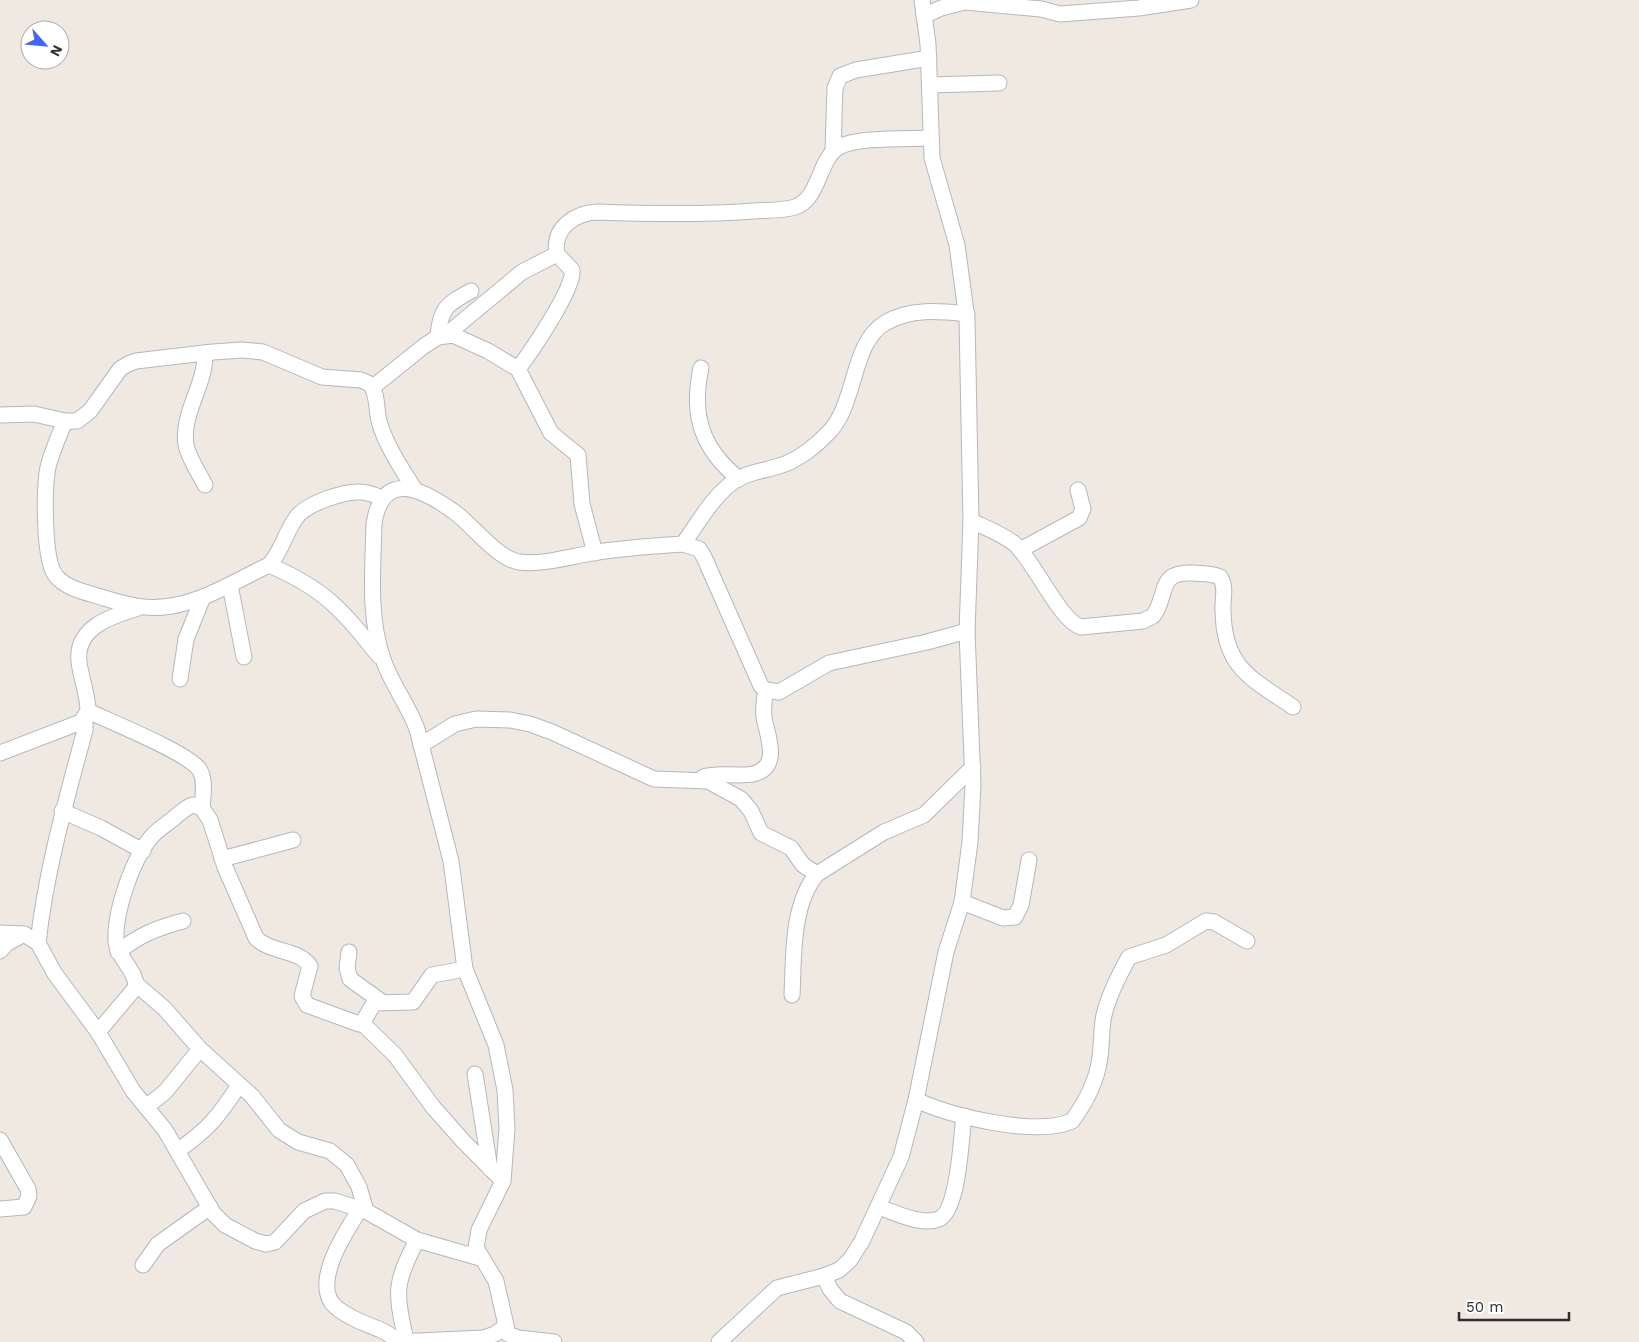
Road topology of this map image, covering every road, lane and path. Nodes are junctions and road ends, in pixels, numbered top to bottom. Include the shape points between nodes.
1 (922, 0) edge
2 (1190, 0) edge
3 (1170, 2) edge
4 (924, 16) junction
5 (929, 58) junction
6 (999, 83) dead end
7 (930, 85) junction
8 (930, 138) junction
9 (833, 151) junction
10 (557, 254) junction
11 (471, 290) dead end
12 (967, 314) junction
13 (442, 336) junction
14 (205, 353) junction
15 (701, 368) dead end
16 (518, 369) junction
17 (373, 388) junction
18 (0, 414) edge
19 (65, 421) junction
20 (739, 478) junction
21 (204, 485) dead end
22 (414, 490) junction
23 (1078, 490) dead end
24 (382, 498) junction
25 (971, 521) junction
26 (683, 544) junction
27 (1020, 550) junction
28 (595, 553) junction
29 (269, 565) junction
30 (230, 585) junction
31 (203, 597) junction
32 (140, 608) junction
33 (967, 631) junction
34 (244, 658) dead end
35 (383, 661) junction
36 (180, 680) dead end
37 (766, 690) junction
38 (1293, 707) dead end
39 (87, 714) junction
40 (421, 745) junction
41 (0, 753) edge
42 (973, 767) junction
43 (699, 780) junction
44 (202, 808) junction
45 (62, 811) junction
46 (293, 840) dead end
47 (142, 851) junction
48 (222, 860) junction
49 (1029, 860) dead end
50 (817, 874) junction
51 (962, 902) junction
52 (183, 921) dead end
53 (0, 933) edge
54 (24, 934) junction
55 (1247, 941) dead end
56 (38, 943) junction
57 (0, 951) edge
58 (118, 952) junction
59 (349, 952) dead end
60 (466, 970) junction
61 (136, 984) junction
62 (792, 995) dead end
63 (382, 1002) junction
64 (362, 1023) junction
65 (98, 1032) junction
66 (200, 1049) junction
67 (475, 1074) dead end
68 (239, 1085) junction
69 (916, 1100) junction
70 (146, 1107) junction
71 (964, 1116) junction
72 (0, 1140) edge
73 (177, 1151) junction
74 (490, 1169) junction
75 (503, 1180) junction
76 (210, 1207) junction
77 (879, 1207) junction
78 (0, 1210) edge
79 (363, 1210) junction
80 (417, 1240) junction
81 (480, 1258) junction
82 (143, 1265) dead end
83 (824, 1276) junction
84 (507, 1334) edge
85 (400, 1342) edge
86 (554, 1342) edge
87 (719, 1342) edge
88 (916, 1342) edge

1 - 4 street
2 - 3 street
3 - 4 street via 1139,8 1060,14 1041,9 965,2
4 - 5 street
5 - 7 street
5 - 9 street via 856,70 840,76 835,88
6 - 7 street
7 - 8 street
8 - 9 street via 850,143
8 - 12 street via 958,252
9 - 10 street via 806,199 794,207 716,213 585,213 572,218 563,229 557,241
10 - 13 street via 522,272
10 - 16 street via 573,275 544,330
11 - 13 street via 444,308 439,323
12 - 20 street via 919,312 886,323 870,337 846,405 830,432 782,466
12 - 25 street
13 - 16 street via 461,338
13 - 17 street via 424,346
14 - 17 street via 263,352 317,375 361,380
14 - 19 street via 128,364 120,369 90,411 77,421
14 - 21 street via 201,383 190,411 186,434 189,454
15 - 20 street via 696,399 702,429 720,461
16 - 28 street via 551,433 579,459 582,504
17 - 22 street via 379,421 387,441
18 - 19 street via 44,414
19 - 32 street via 45,484 49,562 60,581
20 - 26 street via 708,508
22 - 24 street via 390,490
22 - 28 street via 453,511 511,559 538,562
23 - 27 street via 1083,510 1079,518
24 - 29 street via 357,492 306,508 295,519 276,558
24 - 35 street via 376,511 373,550 374,615
25 - 27 street via 1005,538
25 - 33 street
26 - 28 street
26 - 37 street via 699,550 704,557 756,676
27 - 38 street via 1070,619 1081,627 1153,616 1167,580 1176,574 1220,577 1224,586 1224,626 1235,662 1255,681
29 - 30 street
29 - 35 street via 301,580 335,604
30 - 31 street
30 - 34 street
31 - 32 street via 170,606
31 - 36 street via 186,638
32 - 39 street via 109,616 83,640 79,660
33 - 37 street via 829,663 779,692
33 - 42 street
35 - 40 street via 412,714
37 - 43 street via 764,717 771,753 764,768 751,774 708,776
39 - 41 street via 72,727
39 - 44 street via 191,762 202,776
39 - 45 street
40 - 43 street via 455,724 476,719 510,720 552,732 654,779
40 - 60 street via 451,861
42 - 50 street via 924,815 884,832
42 - 51 street via 970,842
43 - 50 street via 717,785 741,799 761,832 791,848 803,865
44 - 47 street via 189,806 160,828
44 - 48 street via 210,820
45 - 47 street
45 - 56 street via 43,897
46 - 48 street
47 - 58 street via 118,911
48 - 64 street via 256,938 266,946 308,963 304,1002 313,1008
49 - 51 street via 1021,905 1015,917 1003,918
50 - 62 street via 796,926
51 - 69 street via 946,952
52 - 58 street via 134,938
53 - 54 street
54 - 56 street
54 - 57 street
55 - 71 street via 1214,922 1206,921 1166,945 1129,957 1104,1016 1095,1078 1072,1121 1050,1127
56 - 65 street via 55,974
58 - 61 street
59 - 63 street via 347,975
60 - 63 street via 432,975 414,1002
60 - 75 street via 496,1045 500,1065 507,1129
61 - 65 street via 133,992
61 - 66 street via 164,1008
63 - 64 street via 374,1004
64 - 74 street via 395,1055 434,1107
65 - 70 street via 114,1062
66 - 68 street
66 - 70 street via 165,1092
67 - 74 street
68 - 73 street via 206,1130
68 - 79 street via 290,1138 330,1151 347,1165 359,1187
69 - 71 street
69 - 77 street via 901,1158
70 - 73 street
71 - 77 street via 952,1202 946,1213 939,1218 918,1220
72 - 78 street via 29,1196 24,1207
73 - 76 street
74 - 75 street
75 - 81 street via 476,1240
76 - 79 street via 225,1225 239,1235 266,1244 278,1240 304,1211 315,1204 335,1201
76 - 82 street via 158,1244
77 - 83 street via 850,1260
79 - 80 street
79 - 85 street via 331,1262 327,1292 332,1303 342,1312 389,1333
80 - 81 street
80 - 85 street via 398,1283
81 - 84 street via 496,1281
83 - 87 street via 777,1288
83 - 88 street via 840,1301 906,1332
84 - 85 street
84 - 86 street

